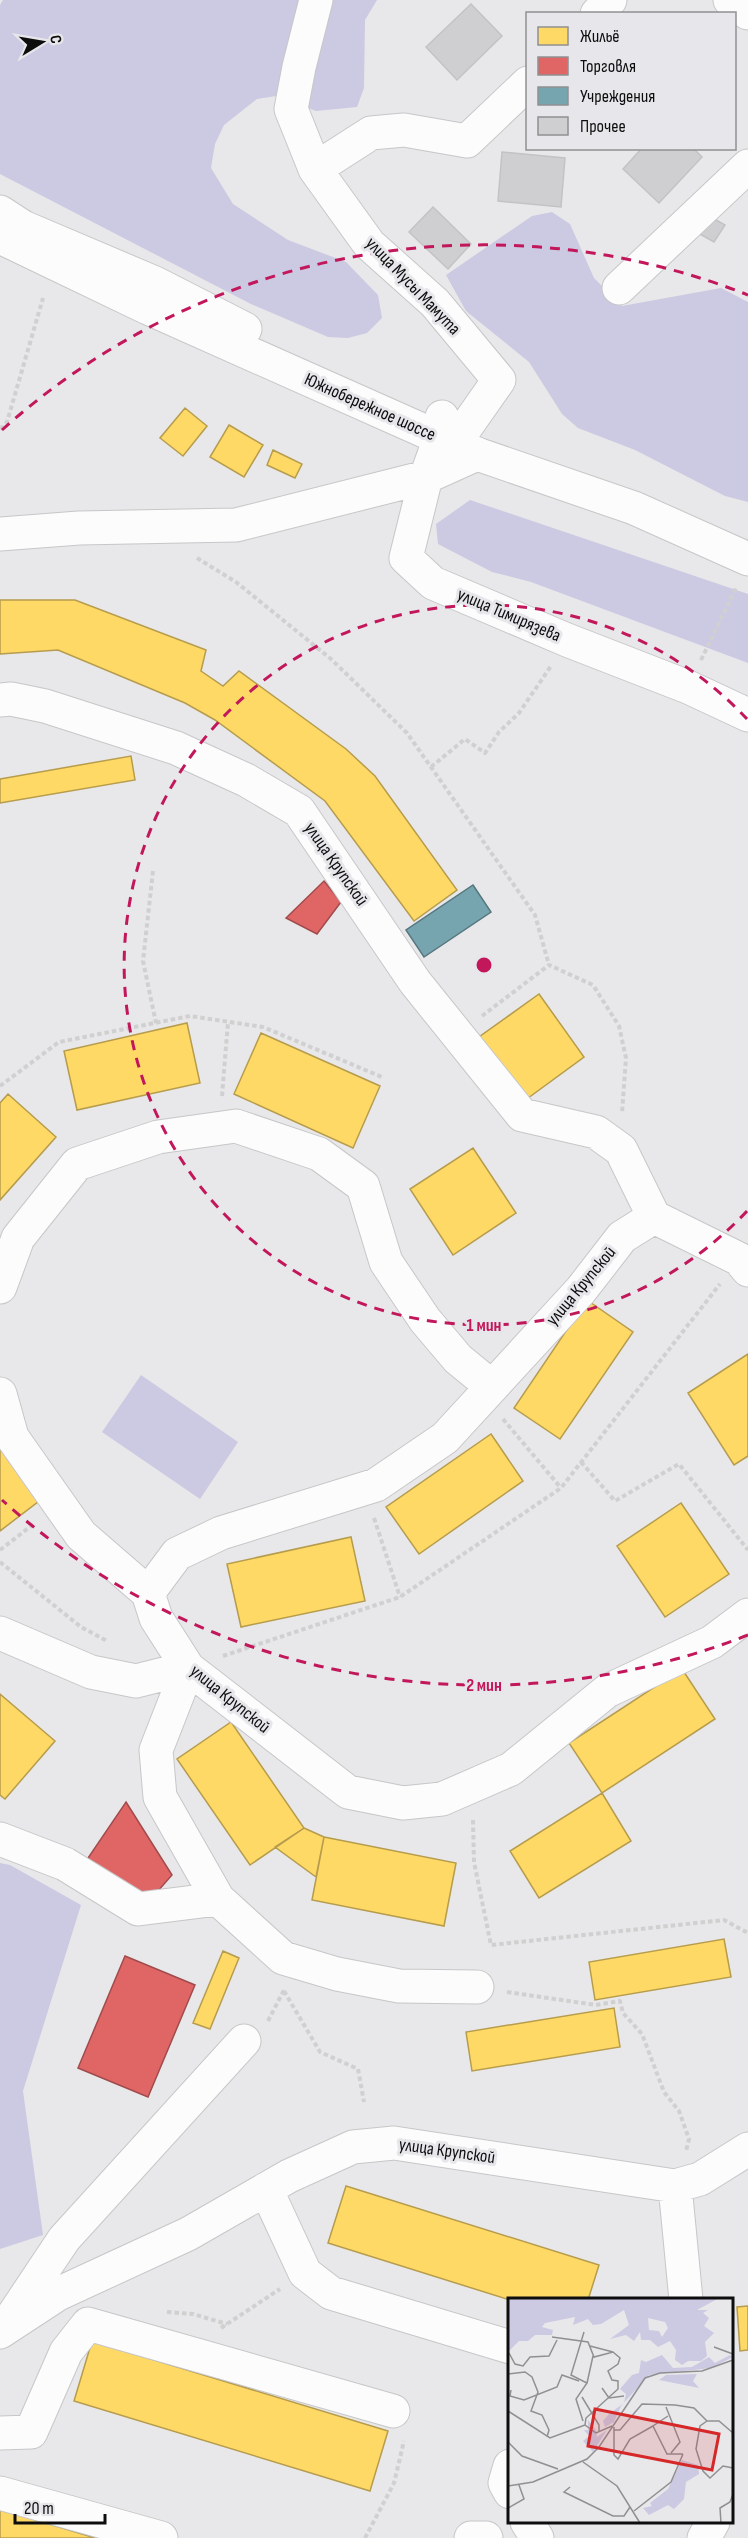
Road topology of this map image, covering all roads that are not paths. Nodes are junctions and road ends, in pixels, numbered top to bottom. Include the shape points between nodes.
1 (316, 0) edge
2 (610, 0) edge
3 (730, 0) edge
4 (599, 12) edge
5 (748, 13) edge
6 (526, 85) edge
7 (748, 166) edge
8 (315, 169) junction
9 (0, 212) edge
10 (0, 237) edge
11 (619, 288) dead end
12 (408, 424) junction
13 (456, 434) junction
14 (426, 477) junction
15 (748, 533) edge
16 (0, 534) edge
17 (743, 572) edge
18 (0, 700) edge
19 (748, 715) edge
20 (654, 1217) junction
21 (743, 1265) edge
22 (0, 1287) edge
23 (487, 1391) junction
24 (0, 1394) edge
25 (148, 1593) junction
26 (748, 1615) edge
27 (0, 1633) edge
28 (188, 1668) junction
29 (0, 1839) edge
30 (218, 1899) junction
31 (477, 1987) road end
32 (244, 2042) dead end
33 (748, 2149) edge
34 (675, 2186) junction
35 (266, 2189) junction
36 (686, 2298) edge
37 (2, 2330) edge
38 (508, 2346) edge
39 (393, 2411) road end
40 (0, 2433) edge
41 (508, 2473) edge
42 (508, 2489) edge
43 (0, 2493) edge
44 (528, 2523) edge
45 (712, 2523) edge
46 (161, 2538) edge
47 (471, 2538) edge
48 (486, 2538) edge
49 (537, 2538) edge
50 (704, 2538) edge

1 - 8 main road, улица Мусы Мамута via 291,109
2 - 4 main road
3 - 5 main road
6 - 8 main road via 468,141 404,130 371,134
7 - 11 main road
8 - 13 main road, улица Мусы Мамута via 369,244 435,303 499,380
9 - 13 main road, Южнобережное шоссе via 23,227 155,283
10 - 12 main road, Южнобережное шоссе via 158,313
12 - 13 main road, Южнобережное шоссе
12 - 14 main road
13 - 14 main road
13 - 15 main road, Южнобережное шоссе
13 - 17 main road, Южнобережное шоссе via 634,508
14 - 16 main road via 236,525
14 - 19 main road, улица Тимирязева via 406,558 433,583
18 - 20 main road, улица Крупской via 45,706 176,748 246,780 299,811 415,982 522,1115 596,1132 621,1150
20 - 21 main road
20 - 23 main road, улица Крупской via 622,1237 581,1290
22 - 23 main road via 18,1238 77,1164 158,1137 236,1126 319,1154 363,1186 386,1262 424,1320
23 - 25 main road, улица Крупской via 444,1438 376,1485 221,1533 177,1554
24 - 25 main road via 12,1437 81,1535
25 - 28 main road, улица Крупской via 156,1618
26 - 28 main road, улица Крупской via 712,1642 607,1691 511,1770 442,1798 403,1803 348,1792
27 - 28 main road via 91,1672 136,1681
28 - 30 main road via 156,1750 160,1797
29 - 30 main road via 65,1863 138,1909
30 - 31 main road via 283,1958 399,1986
32 - 37 main road via 64,2238
33 - 34 main road, улица Крупской via 700,2179
34 - 35 main road, улица Крупской via 394,2143 353,2147
34 - 36 main road
35 - 37 main road, улица Крупской via 188,2234 58,2294
35 - 38 main road via 305,2272 331,2294
39 - 40 main road via 88,2324 66,2352 31,2432
41 - 42 main road
43 - 46 main road
44 - 49 main road
45 - 50 main road
47 - 48 main road

